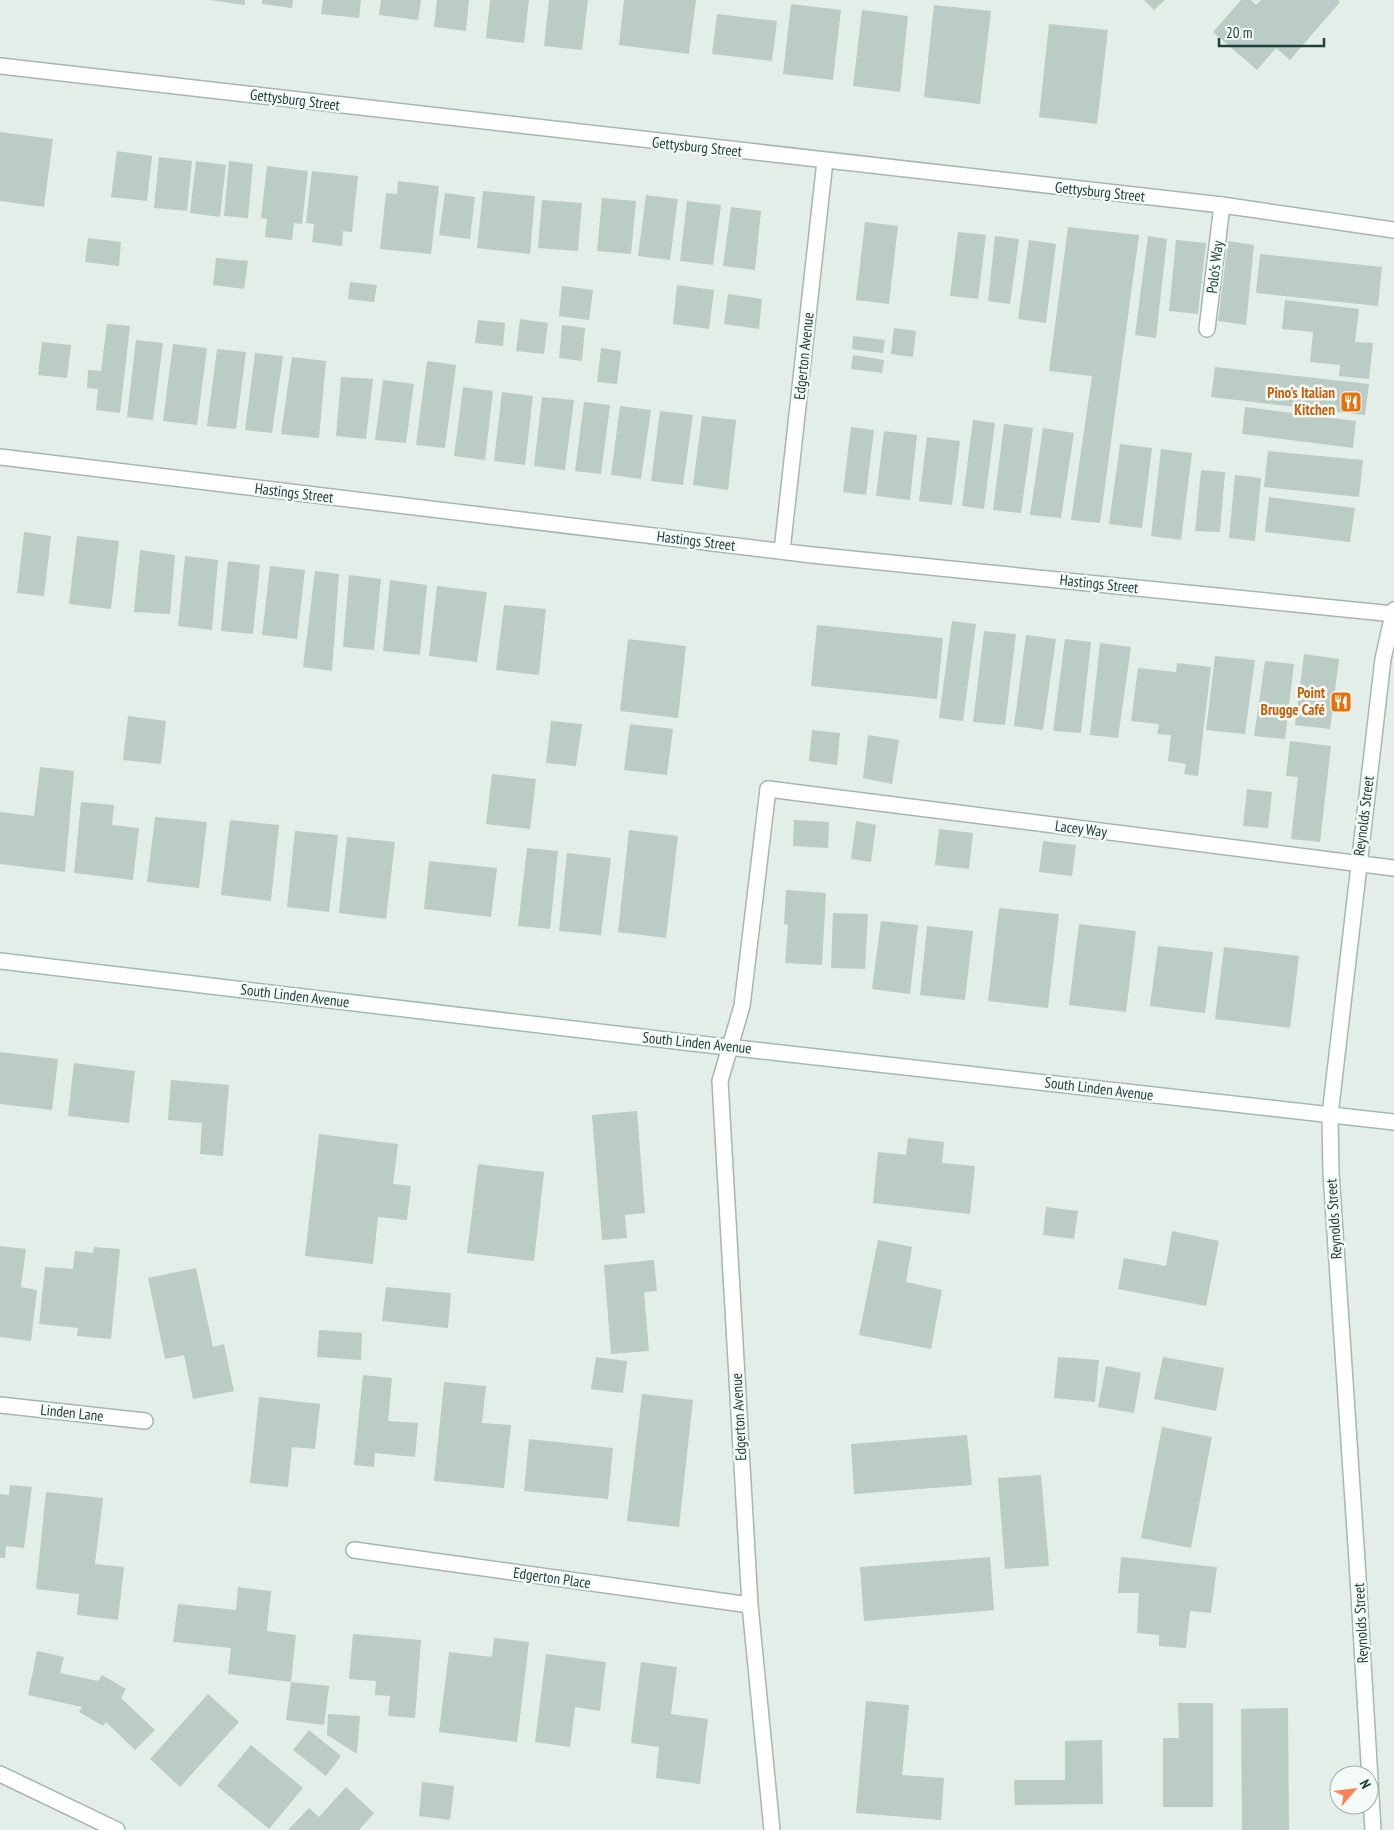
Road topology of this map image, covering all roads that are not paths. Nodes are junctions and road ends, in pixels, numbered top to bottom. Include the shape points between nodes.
1 (0, 66) edge
2 (825, 161) junction
3 (1222, 205) junction
4 (1394, 230) edge
5 (1207, 329) dead end
6 (0, 457) edge
7 (782, 551) junction
8 (1394, 613) edge
9 (768, 789) joint
10 (1358, 864) junction
11 (1394, 868) edge
12 (0, 961) edge
13 (730, 1046) junction
14 (1330, 1115) junction
15 (1394, 1122) edge
16 (0, 1405) edge
17 (145, 1421) dead end
18 (354, 1550) dead end
19 (750, 1605) junction
20 (0, 1774) edge
21 (117, 1830) edge
22 (772, 1830) edge
23 (1373, 1830) edge

1 - 2 street, Gettysburg Street
2 - 3 street, Gettysburg Street
2 - 7 street, Edgerton Avenue
3 - 4 street, Gettysburg Street
3 - 5 street, Polo’s Way
6 - 7 street, Hastings Street
7 - 8 street, Hastings Street
8 - 10 street, Reynolds Street via 1383,659
9 - 10 street, Lacey Way
9 - 13 street, Edgerton Avenue via 742,1006
10 - 11 street, Lacey Way
10 - 14 street, Reynolds Street
12 - 13 street, South Linden Avenue
13 - 14 street, South Linden Avenue
13 - 19 street, Edgerton Avenue via 720,1081
14 - 15 street, South Linden Avenue
14 - 23 street, Reynolds Street
16 - 17 street, Linden Lane
18 - 19 street, Edgerton Place
19 - 22 street, Edgerton Avenue
20 - 21 street

